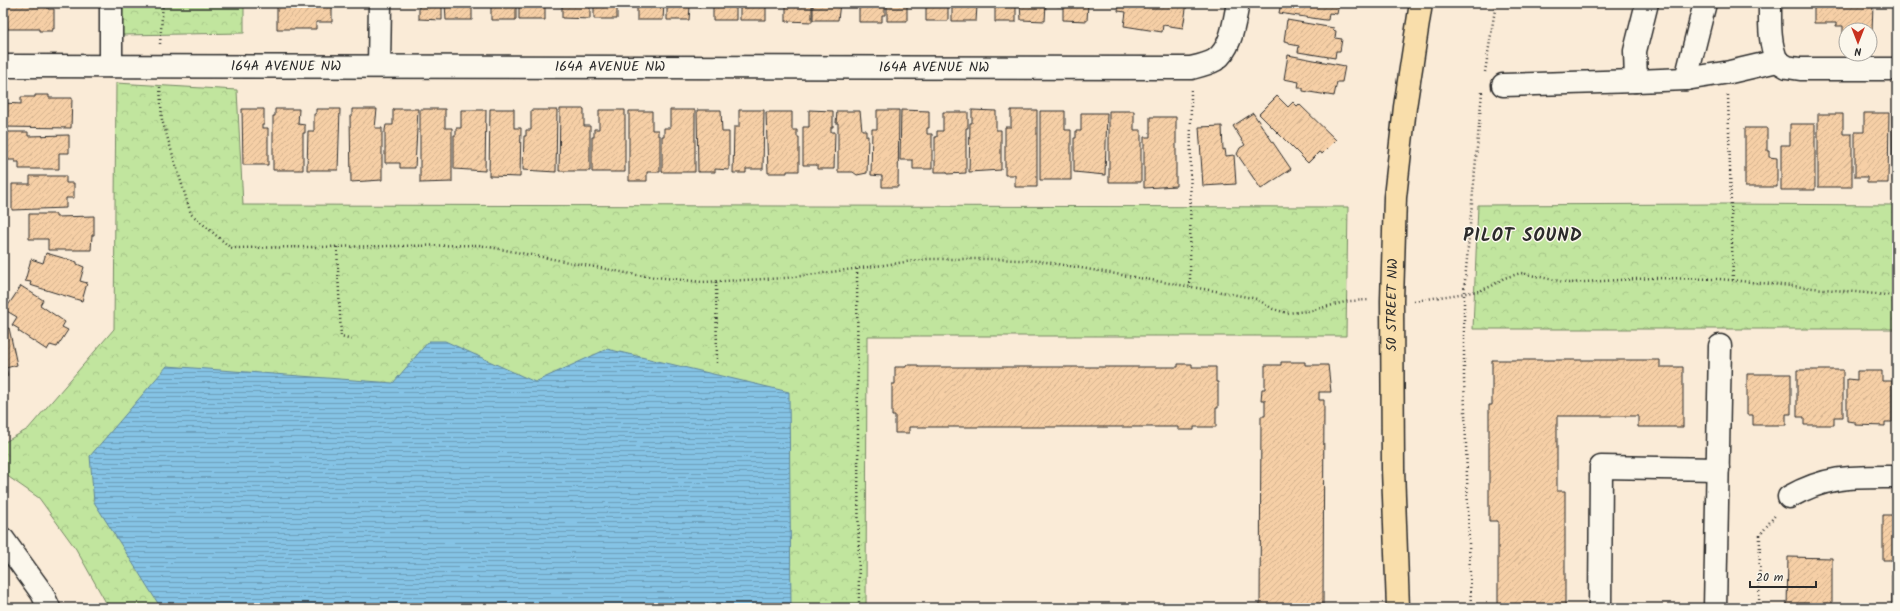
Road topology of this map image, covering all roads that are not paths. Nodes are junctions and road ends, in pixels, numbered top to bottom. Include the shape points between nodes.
1 (111, 3) edge
2 (380, 3) edge
3 (1238, 3) edge
4 (1421, 3) edge
5 (1647, 3) edge
6 (1705, 3) edge
7 (1770, 3) edge
8 (1777, 61) junction
9 (3, 66) edge
10 (111, 66) junction
11 (379, 66) junction
12 (1897, 69) edge
13 (1686, 79) junction
14 (1636, 81) junction
15 (1490, 82) road end
16 (1720, 346) dead end
17 (1718, 469) junction
18 (1897, 477) edge
19 (1789, 496) road end
20 (3, 539) edge
21 (49, 608) edge
22 (1398, 608) edge
23 (1600, 608) edge
24 (1715, 608) edge

1 - 10 street
2 - 11 street
3 - 11 street, 164A AVENUE NW via 1231,37 1215,60 1191,68
4 - 22 main road, 50 STREET NW via 1405,107 1395,197 1392,301 1393,468
5 - 14 street via 1635,51
6 - 13 street
7 - 8 street via 1772,51
8 - 12 street via 1800,70
8 - 13 street
9 - 10 street, 164A AVENUE NW
10 - 11 street, 164A AVENUE NW
13 - 14 street
14 - 15 street
16 - 17 street
17 - 23 street via 1601,467
17 - 24 street
18 - 19 street via 1843,477 1822,482
20 - 21 street via 42,593

